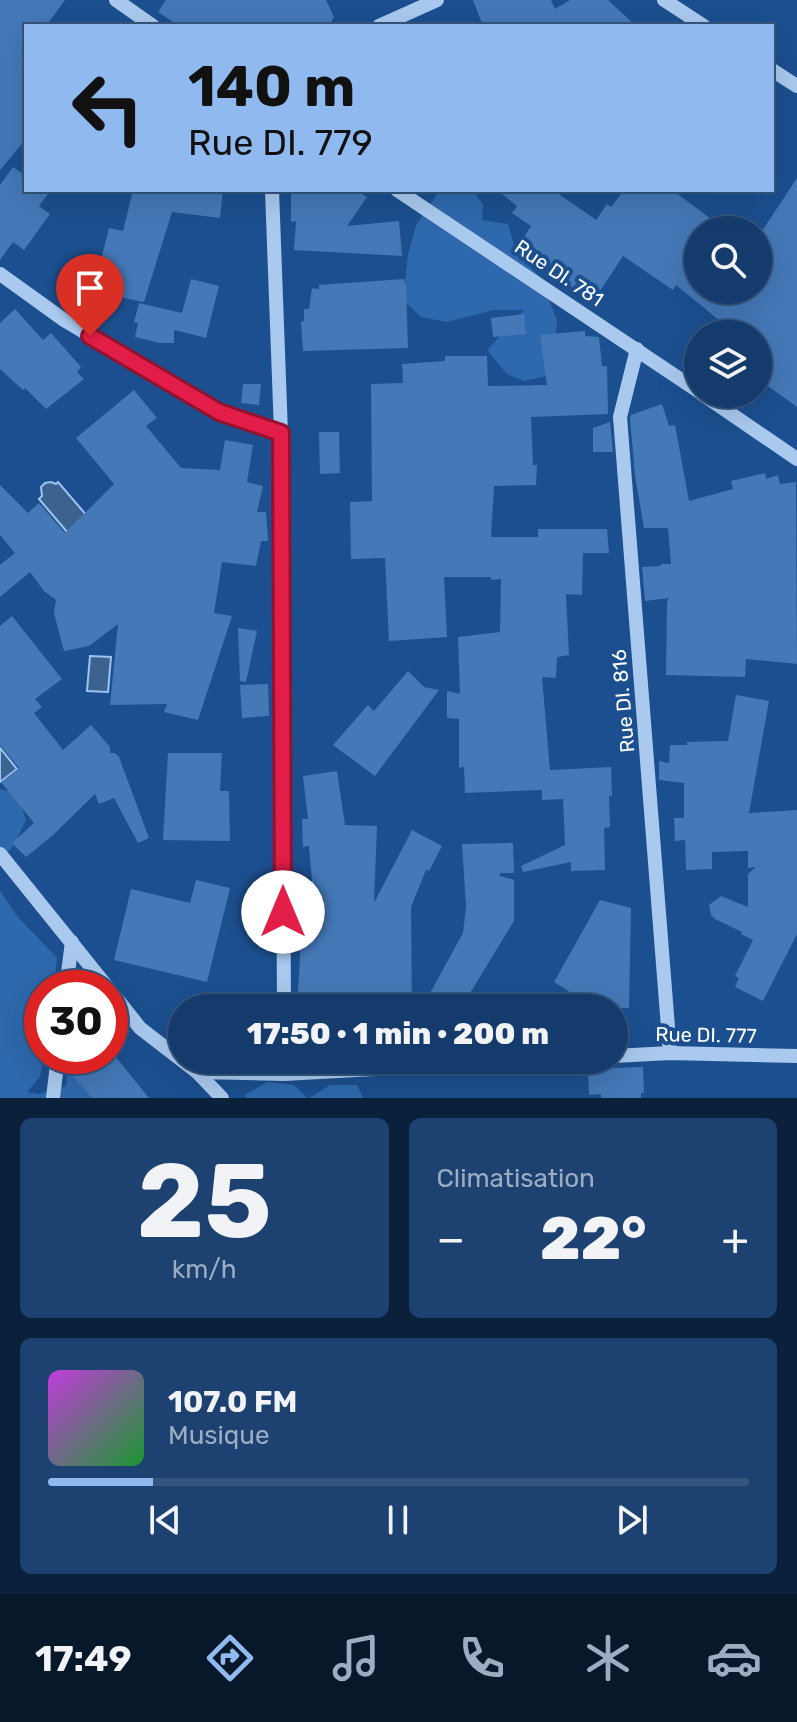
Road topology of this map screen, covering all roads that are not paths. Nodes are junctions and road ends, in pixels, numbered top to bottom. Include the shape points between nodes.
1 (116, 0) edge
2 (437, 0) edge
3 (665, 0) edge
4 (150, 24) edge
5 (383, 24) edge
6 (701, 24) edge
7 (774, 71) edge
8 (797, 86) edge
9 (272, 192) edge
10 (400, 192) edge
11 (0, 274) edge
12 (637, 349) junction
13 (684, 382) edge
14 (722, 408) edge
15 (281, 433) junction
16 (797, 459) edge
17 (0, 854) edge
18 (72, 942) junction
19 (68, 970) edge
20 (94, 970) edge
21 (284, 994) edge
22 (128, 1013) edge
23 (168, 1050) edge
24 (670, 1053) junction
25 (628, 1055) edge
26 (797, 1056) edge
27 (56, 1074) edge
28 (199, 1074) edge
29 (53, 1098) edge
30 (222, 1098) edge

1 - 4 street
2 - 5 street
3 - 6 street
7 - 8 street
9 - 15 street
10 - 12 street, Rue DI. 781
11 - 15 street via 64,320 219,412
12 - 13 street, Rue DI. 781
12 - 24 street, Rue DI. 816 via 620,417
14 - 16 street, Rue DI. 781
15 - 21 street
17 - 18 street
18 - 19 street
18 - 20 street
22 - 23 street
24 - 25 street, Rue DI. 777
24 - 26 street, Rue DI. 777
27 - 29 street
28 - 30 street

